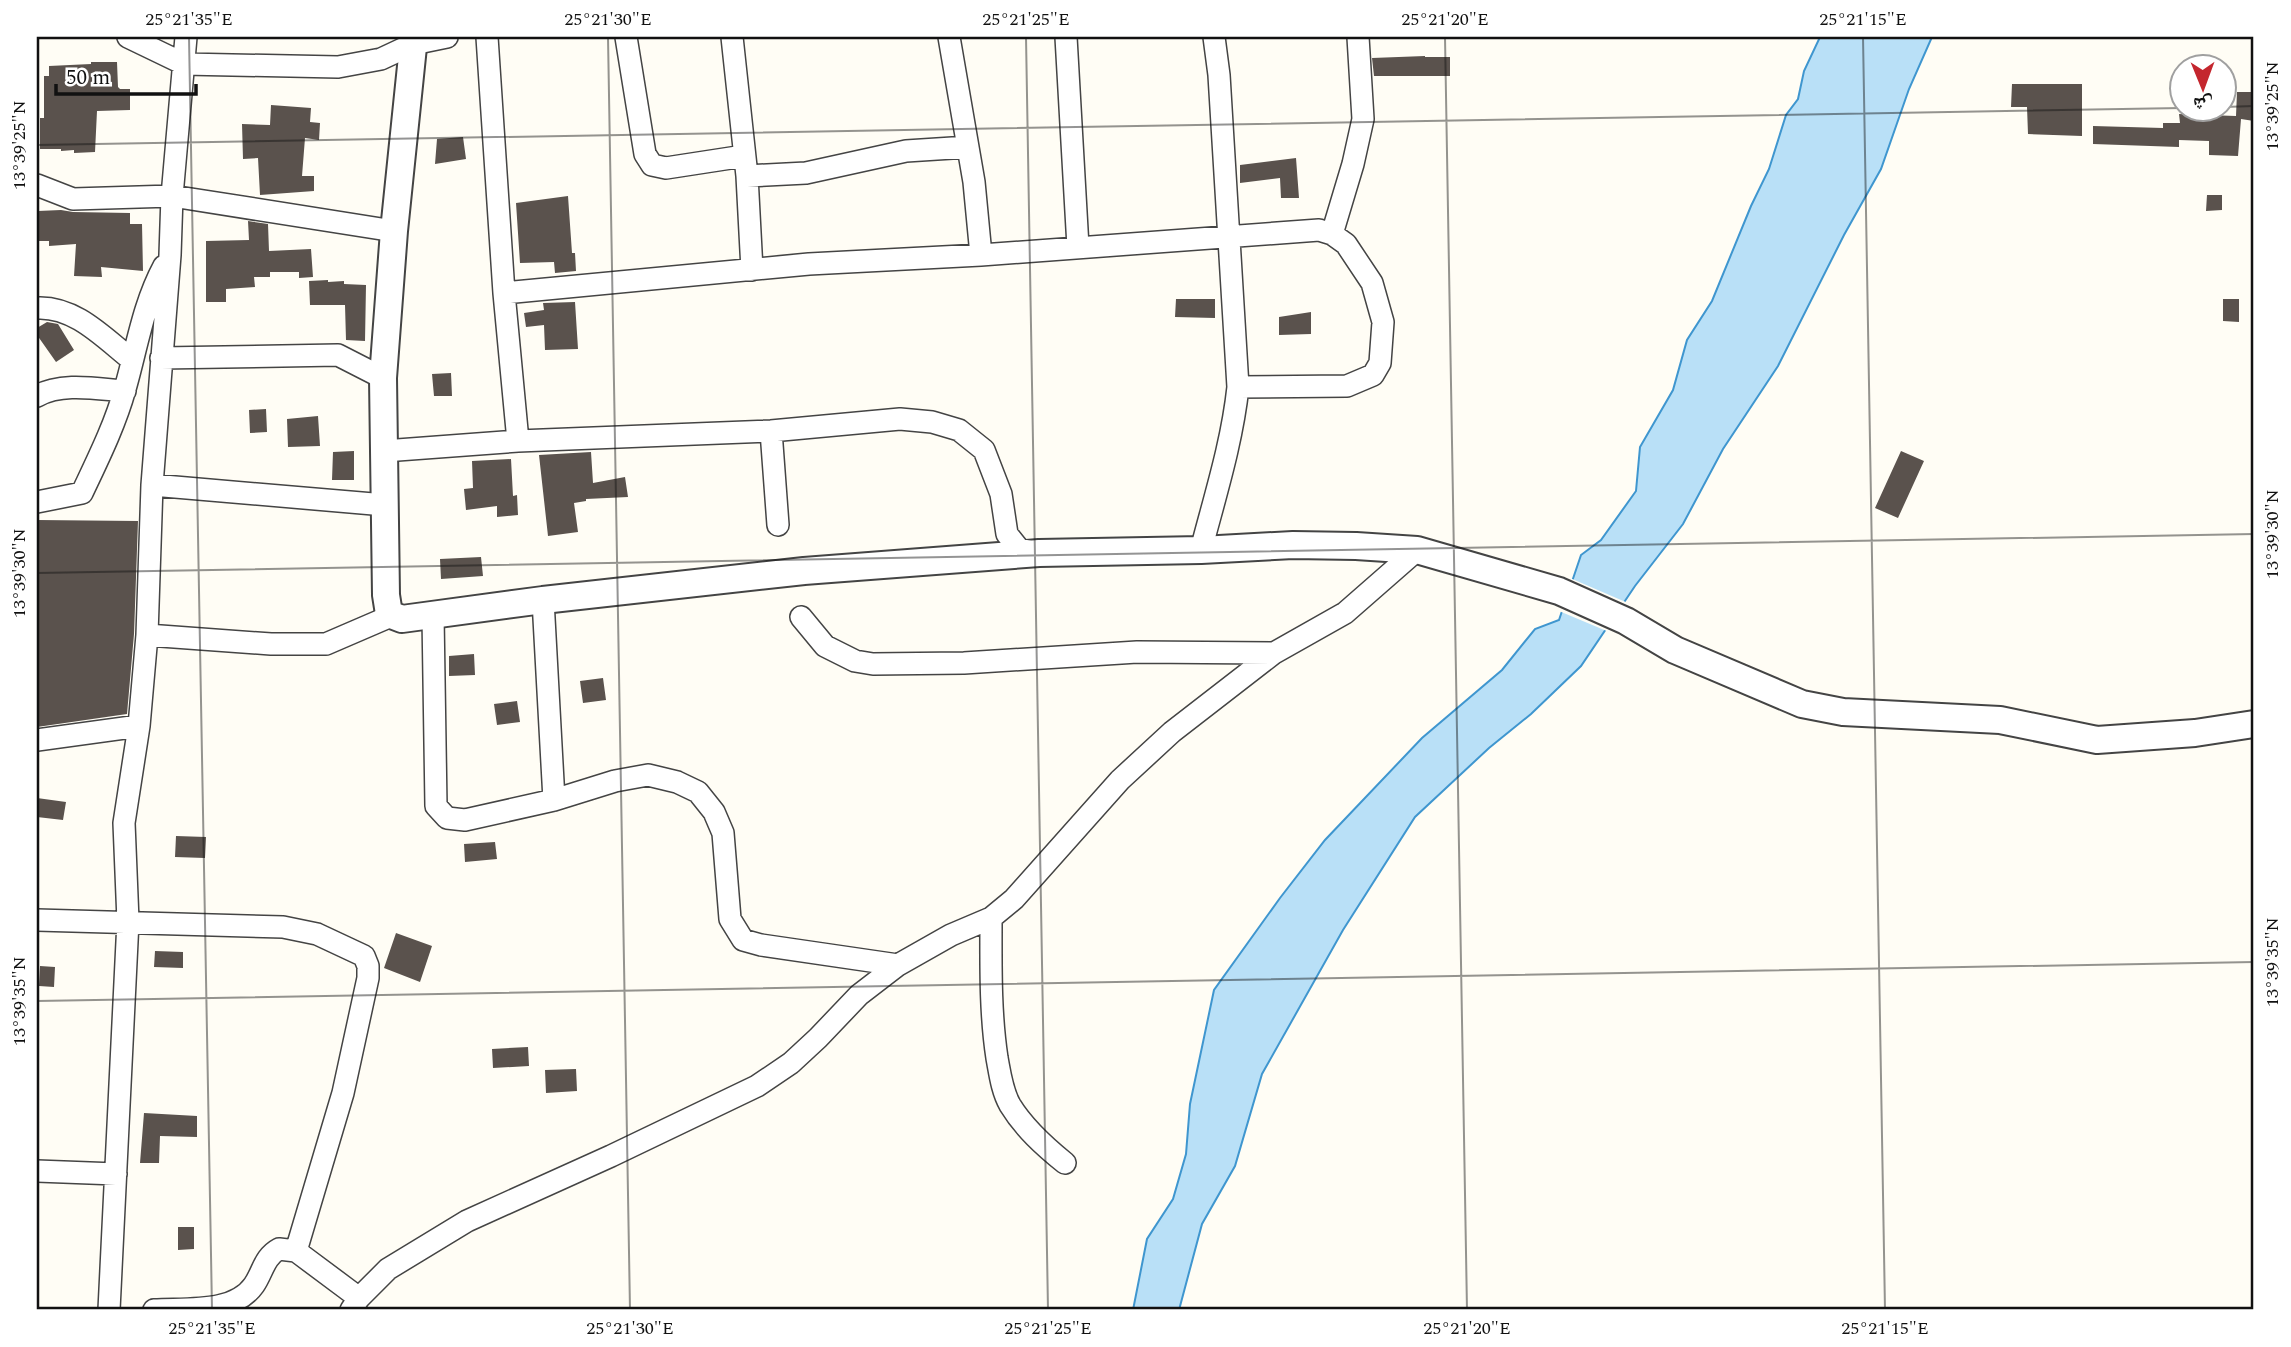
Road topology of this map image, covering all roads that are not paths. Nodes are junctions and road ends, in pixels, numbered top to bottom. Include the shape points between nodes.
1 (128, 37) edge
2 (186, 37) edge
3 (447, 37) edge
4 (487, 37) edge
5 (626, 37) edge
6 (732, 37) edge
7 (949, 37) edge
8 (1066, 37) edge
9 (1214, 37) edge
10 (1358, 37) edge
11 (413, 40) edge
12 (184, 64) junction
13 (968, 147) junction
14 (745, 166) junction
15 (37, 185) edge
16 (172, 196) junction
17 (394, 231) junction
18 (1332, 234) junction
19 (1229, 236) junction
20 (1079, 247) junction
21 (170, 255) junction
22 (981, 255) junction
23 (752, 270) junction
24 (504, 293) junction
25 (37, 308) edge
26 (161, 358) junction
27 (132, 360) junction
28 (383, 378) junction
29 (1238, 387) junction
30 (125, 391) junction
31 (37, 396) edge
32 (771, 431) junction
33 (518, 441) junction
34 (384, 451) junction
35 (152, 485) junction
36 (37, 502) edge
37 (385, 505) junction
38 (778, 525) dead end
39 (1201, 550) junction
40 (1418, 550) junction
41 (1039, 553) junction
42 (543, 600) junction
43 (391, 616) junction
44 (433, 616) junction
45 (801, 617) dead end
46 (147, 635) junction
47 (1274, 653) junction
48 (2254, 724) edge
49 (139, 726) junction
50 (37, 740) edge
51 (554, 800) junction
52 (991, 918) junction
53 (37, 920) edge
54 (128, 921) junction
55 (898, 965) junction
56 (1065, 1163) dead end
57 (37, 1171) edge
58 (116, 1174) junction
59 (296, 1251) junction
60 (355, 1304) edge
61 (110, 1310) edge
62 (154, 1310) edge

1 - 12 street
2 - 12 street
3 - 11 street
4 - 24 street
5 - 14 street via 645,154 652,165 666,169
6 - 14 street
7 - 13 street
8 - 20 street
9 - 19 street
10 - 18 street via 1363,119
11 - 12 street via 381,60 338,67
11 - 17 street
12 - 16 street
13 - 14 street via 906,151 806,173
13 - 22 street
14 - 23 street
15 - 16 street via 73,198
16 - 17 street
16 - 21 street
17 - 28 street
18 - 19 street via 1319,230
18 - 29 street via 1346,244 1378,299 1383,322 1380,363 1373,375 1347,386
19 - 20 street
19 - 29 street
20 - 22 street
21 - 26 street
21 - 27 street via 150,297
22 - 23 street
23 - 24 street
24 - 33 street
25 - 27 street via 49,307 79,318
26 - 28 street via 338,355
26 - 35 street
27 - 30 street
28 - 34 street
29 - 39 street via 1225,465
30 - 31 street via 67,388
30 - 36 street via 82,493
32 - 33 street
32 - 38 street
32 - 41 street via 900,419 959,430 984,450 1001,494 1007,534 1019,549
33 - 34 street
34 - 37 street
35 - 37 street
35 - 46 street
37 - 43 street via 386,595
39 - 40 street via 1293,545
39 - 41 street
40 - 47 street via 1345,613
40 - 48 street via 1559,591 1626,621 1675,650 1802,704 1843,712 2000,720 2097,740
41 - 42 street via 804,571
42 - 44 street
42 - 51 street
43 - 44 street
43 - 46 street via 326,644
44 - 51 street via 436,806 447,818 465,820
45 - 47 street via 825,646 855,661 873,664 1137,652
46 - 49 street
47 - 52 street via 1172,732 1120,780 1014,899
49 - 50 street
49 - 54 street via 124,823
51 - 55 street via 648,775 698,792 723,833 730,919 743,940
52 - 55 street
52 - 56 street via 992,1024 1001,1082 1022,1123
53 - 54 street
54 - 58 street
54 - 59 street via 283,927 317,934 364,956 368,978 343,1093
55 - 60 street via 859,995 791,1063 757,1086 467,1221 387,1269
57 - 58 street
58 - 61 street
59 - 60 street
59 - 62 street via 273,1252 239,1300

